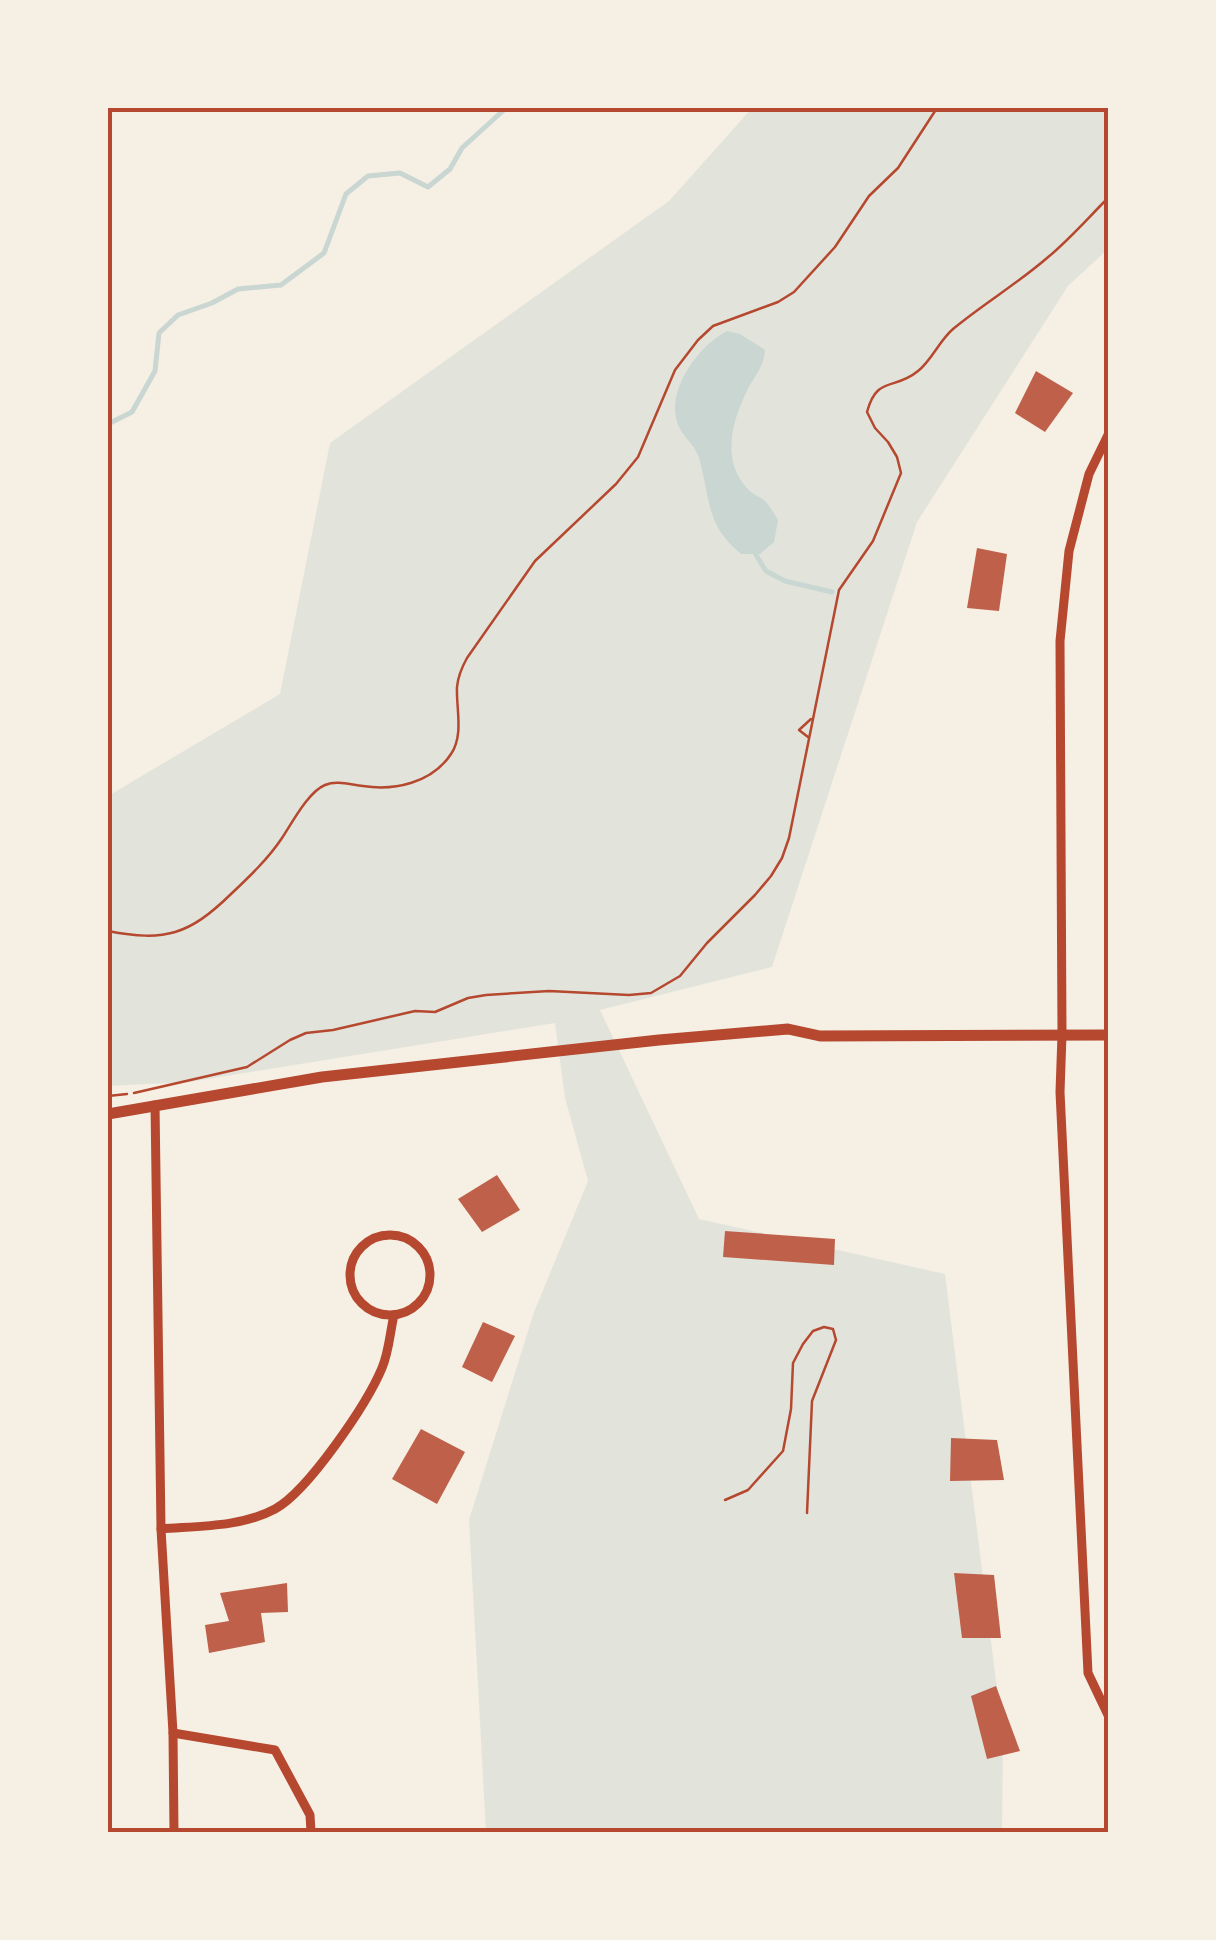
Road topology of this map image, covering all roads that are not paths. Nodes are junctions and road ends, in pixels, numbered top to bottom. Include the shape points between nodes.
1 (1108, 435) edge
2 (1062, 1035) junction
3 (1108, 1036) edge
4 (155, 1105) junction
5 (108, 1114) edge
6 (394, 1315) junction
7 (161, 1529) junction
8 (1108, 1715) edge
9 (173, 1733) junction
10 (174, 1832) edge
11 (311, 1832) edge

1 - 2 street via 1089,474 1069,551 1060,641
2 - 3 street
2 - 4 street via 820,1036 788,1028 322,1077
2 - 8 street via 1088,1673
4 - 5 street
4 - 7 street
6 - 6 street via 426,1294 430,1269 418,1246 381,1237 352,1262 352,1288 369,1309
6 - 7 street via 383,1367 351,1424 294,1496 235,1523
7 - 9 street
9 - 10 street
9 - 11 street via 275,1750 310,1815

